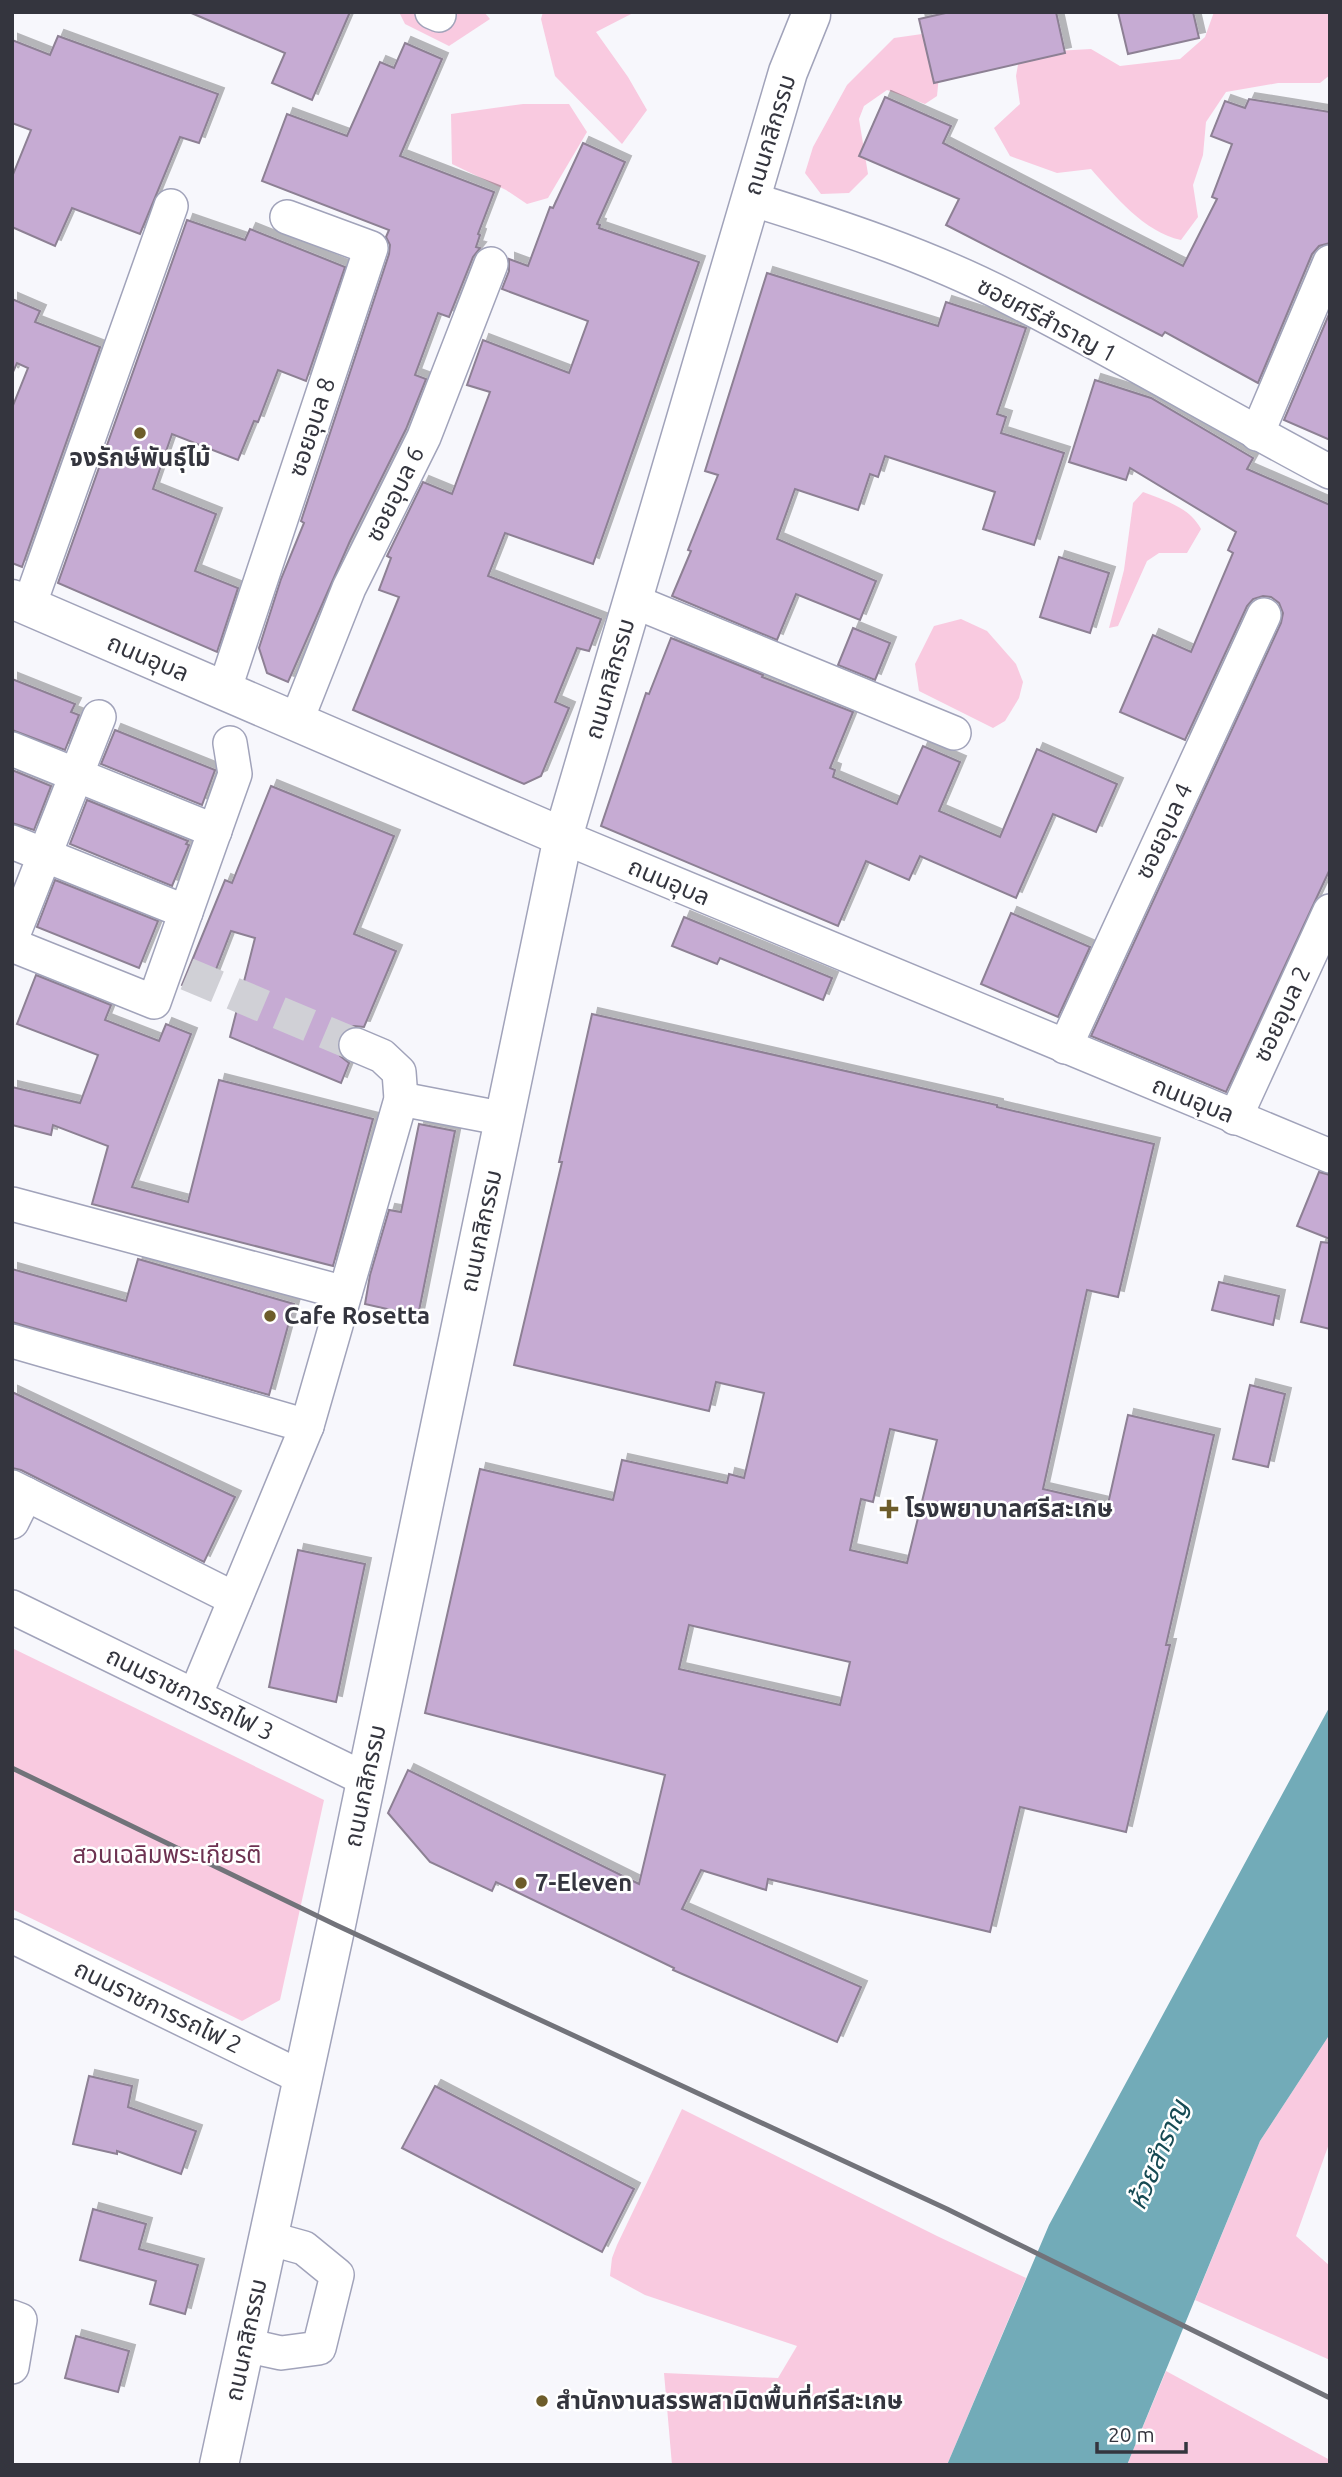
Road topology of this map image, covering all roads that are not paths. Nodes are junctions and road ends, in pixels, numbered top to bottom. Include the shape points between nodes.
1 (819, 13) edge
2 (751, 200) junction
3 (171, 205) dead end
4 (287, 217) dead end
5 (1330, 262) edge
6 (491, 264) dead end
7 (1257, 434) junction
8 (1330, 472) edge
9 (632, 601) junction
10 (20, 602) edge
11 (1264, 615) dead end
12 (224, 691) junction
13 (99, 717) dead end
14 (296, 722) junction
15 (954, 733) dead end
16 (230, 743) dead end
17 (12, 749) edge
18 (76, 775) junction
19 (215, 831) junction
20 (563, 837) junction
21 (12, 842) edge
22 (44, 855) junction
23 (1330, 911) edge
24 (186, 912) junction
25 (12, 938) edge
26 (12, 946) edge
27 (356, 1045) tunnel mouth
28 (1065, 1047) junction
29 (401, 1099) junction
30 (1235, 1118) junction
31 (505, 1119) junction
32 (1330, 1156) edge
33 (12, 1204) edge
34 (345, 1293) junction
35 (12, 1341) edge
36 (307, 1426) junction
37 (17, 1501) edge
38 (235, 1599) junction
39 (12, 1607) edge
40 (195, 1696) junction
41 (367, 1780) junction
42 (12, 1936) edge
43 (303, 2078) junction
44 (268, 2238) junction
45 (12, 2317) edge
46 (245, 2345) junction
47 (12, 2367) edge
48 (223, 2459) edge

1 - 2 main road, ถนนกสิกรรม via 788,72
2 - 7 street, ซอยศรีสำราญ 1 via 923,258 1007,296
2 - 9 main road, ถนนกสิกรรม
3 - 10 street
4 - 12 street, ซอยอุบล 8 via 372,248
5 - 7 street
6 - 14 street, ซอยอุบล 6 via 424,437 349,588
7 - 8 street, ซอยศรีสำราญ 1
9 - 15 street
9 - 20 main road, ถนนกสิกรรม
10 - 12 main road, ถนนอุบล
11 - 28 street, ซอยอุบล 4
12 - 14 main road, ถนนอุบล
13 - 18 street
14 - 20 main road, ถนนอุบล
16 - 19 street via 235,774
17 - 18 street
18 - 19 street
18 - 22 street
19 - 24 street
20 - 28 street, ถนนอุบล
20 - 31 main road, ถนนกสิกรรม
21 - 22 street
22 - 24 street
22 - 25 street
23 - 30 street, ซอยอุบล 2 via 1266,1068
24 - 26 street via 177,970 154,1002
27 - 29 street via 382,1056 399,1072
28 - 30 street, ถนนอุบล
29 - 31 street
29 - 34 street
30 - 32 street, ถนนอุบล
31 - 41 main road, ถนนกสิกรรม
33 - 34 street
34 - 36 street
35 - 36 street
36 - 38 street
37 - 38 street
38 - 40 street
39 - 40 street, ถนนราชการรถไฟ 3
40 - 41 street, ถนนราชการรถไฟ 3
41 - 43 main road, ถนนกสิกรรม
42 - 43 street, ถนนราชการรถไฟ 2
43 - 44 main road, ถนนกสิกรรม
44 - 46 main road, ถนนกสิกรรม
44 - 46 street via 304,2248 337,2275 319,2348 281,2353
45 - 47 street via 20,2320
46 - 48 main road, ถนนกสิกรรม

